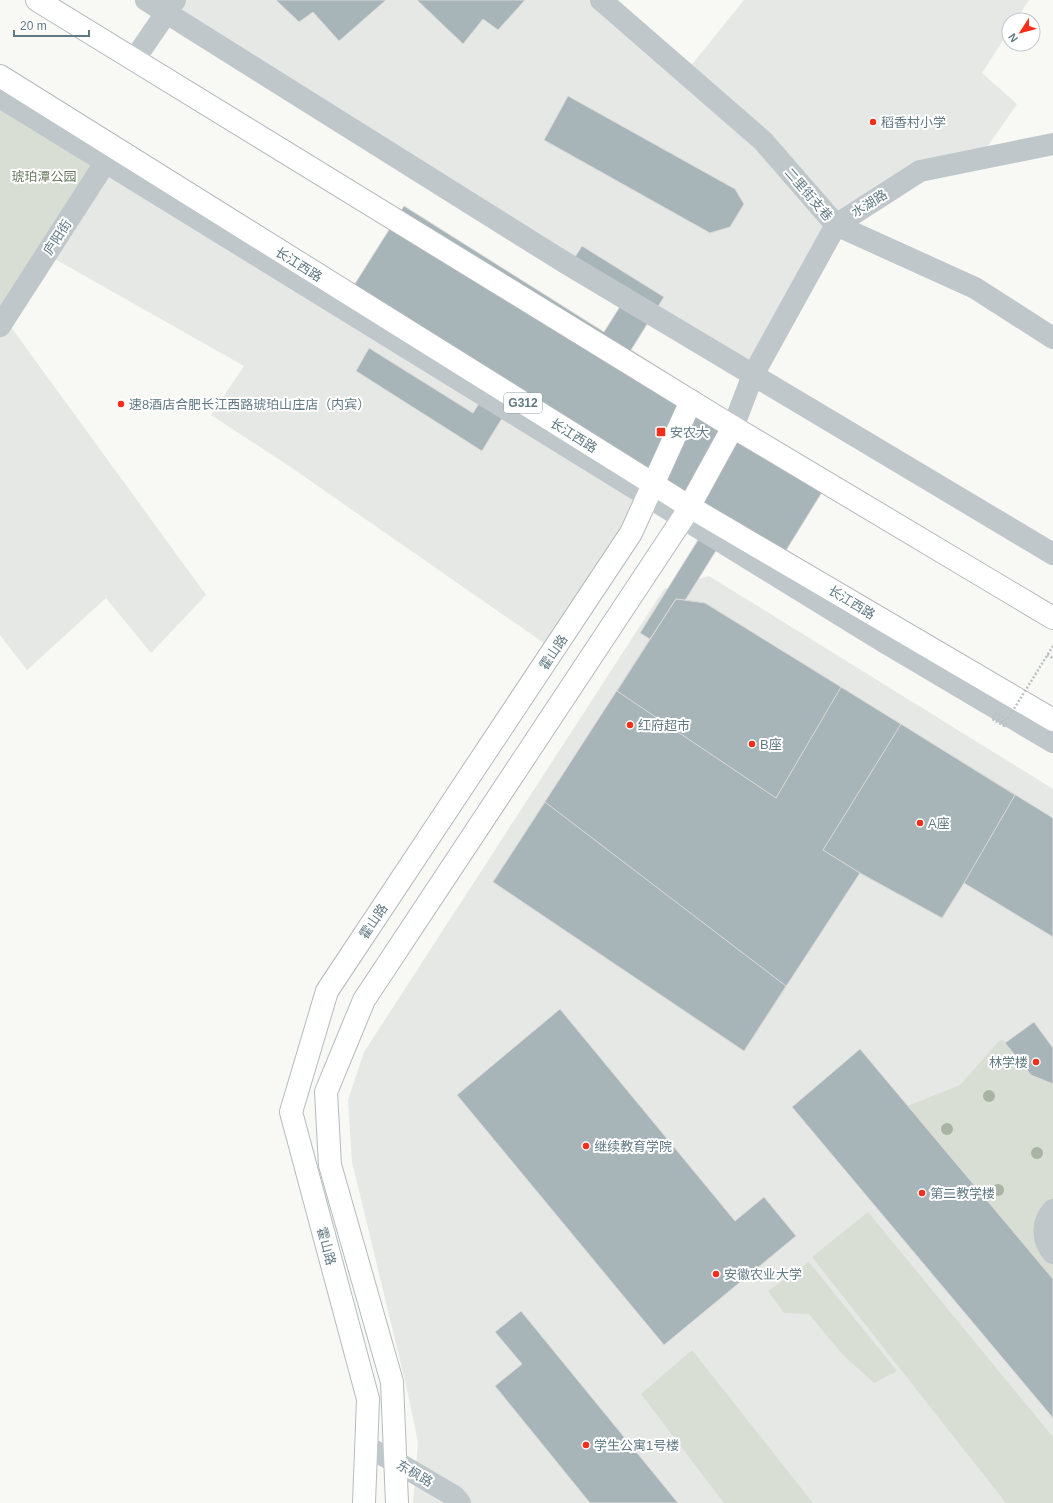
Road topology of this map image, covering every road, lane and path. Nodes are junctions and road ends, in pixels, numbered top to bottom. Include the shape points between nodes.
1 (36, 0) edge
2 (146, 0) edge
3 (601, 0) edge
4 (171, 6) edge
5 (134, 60) junction
6 (0, 76) edge
7 (0, 96) edge
8 (1053, 144) edge
9 (110, 155) junction
10 (836, 225) junction
11 (0, 326) edge
12 (1053, 338) edge
13 (753, 375) junction
14 (691, 401) junction
15 (733, 428) junction
16 (651, 490) junction
17 (686, 512) junction
18 (1053, 554) edge
19 (1053, 618) edge
20 (1053, 646) edge
21 (1048, 655) junction
22 (1053, 658) edge
23 (998, 719) dead end
24 (1053, 720) edge
25 (1053, 742) edge
26 (1053, 1210) edge
27 (1053, 1253) edge
28 (367, 1448) junction
29 (396, 1462) junction
30 (364, 1503) edge
31 (397, 1503) edge
32 (460, 1503) edge

1 - 5 main road
2 - 4 street
3 - 10 street, 二里街支巷 via 763,140
4 - 5 street
4 - 13 street via 557,258
5 - 14 main road
6 - 9 main road, 长江西路 / G312
7 - 9 street
8 - 10 street, 水湖路 via 920,172
9 - 11 street, 庐阳街
9 - 16 main road, 长江西路 / G312
10 - 12 street, 二里街支巷 via 975,288
10 - 13 street, 水湖路
13 - 15 street, 水湖路
13 - 18 street
14 - 15 main road
14 - 16 main road, 霍山路
15 - 17 main road, 霍山路
15 - 19 main road
16 - 17 main road, 长江西路 / G312
16 - 28 main road, 霍山路 via 631,533 327,991 293,1105 291,1112 368,1399
17 - 24 main road, 长江西路 / G312
17 - 25 street via 884,642
17 - 29 main road, 霍山路 via 364,1000 326,1092 330,1165 392,1382
20 - 21 path, bridge
21 - 22 path
21 - 23 path, bridge via 1007,720 996,713 992,719 1004,726 1006,723
26 - 27 street via 1046,1220 1044,1229 1045,1239
28 - 29 street, 东枫路
28 - 30 main road, 霍山路
29 - 31 main road, 霍山路
29 - 32 street, 东枫路 via 454,1496

